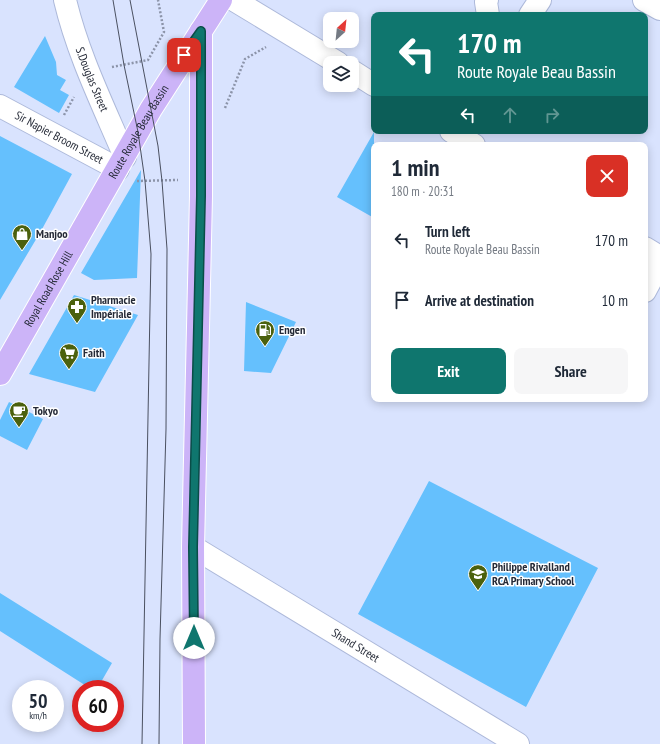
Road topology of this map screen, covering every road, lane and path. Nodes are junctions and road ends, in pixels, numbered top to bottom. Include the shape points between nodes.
1 (65, 0) edge
2 (221, 0) edge
3 (234, 0) edge
4 (486, 0) edge
5 (540, 0) edge
6 (644, 0) edge
7 (660, 9) edge
8 (488, 12) edge
9 (532, 12) edge
10 (281, 29) junction
11 (201, 31) junction
12 (326, 56) edge
13 (359, 75) edge
14 (371, 83) edge
15 (0, 106) edge
16 (225, 108) dead end
17 (456, 134) edge
18 (469, 142) edge
19 (124, 169) junction
20 (201, 179) junction
21 (97, 204) joint
22 (648, 250) edge
23 (660, 257) edge
24 (660, 263) edge
25 (648, 285) edge
26 (0, 374) edge
27 (193, 547) junction
28 (194, 744) edge
29 (518, 744) edge

1 - 19 street, S.Douglas Street via 76,39
2 - 11 main road, Route Royale Beau Bassin
3 - 10 street
4 - 8 street
5 - 9 street
6 - 7 street
10 - 12 street
10 - 16 path via 267,46 245,59
11 - 19 main road, Route Royale Beau Bassin via 151,109
11 - 20 main road
13 - 14 street
15 - 19 street, Sir Napier Broom Street
17 - 18 street
19 - 20 path
19 - 21 main road, Route Royale Beau Bassin
20 - 27 main road
21 - 26 main road, Royal Road Rose Hill
22 - 23 street
24 - 25 street
27 - 28 main road
27 - 29 street, Shand Street

